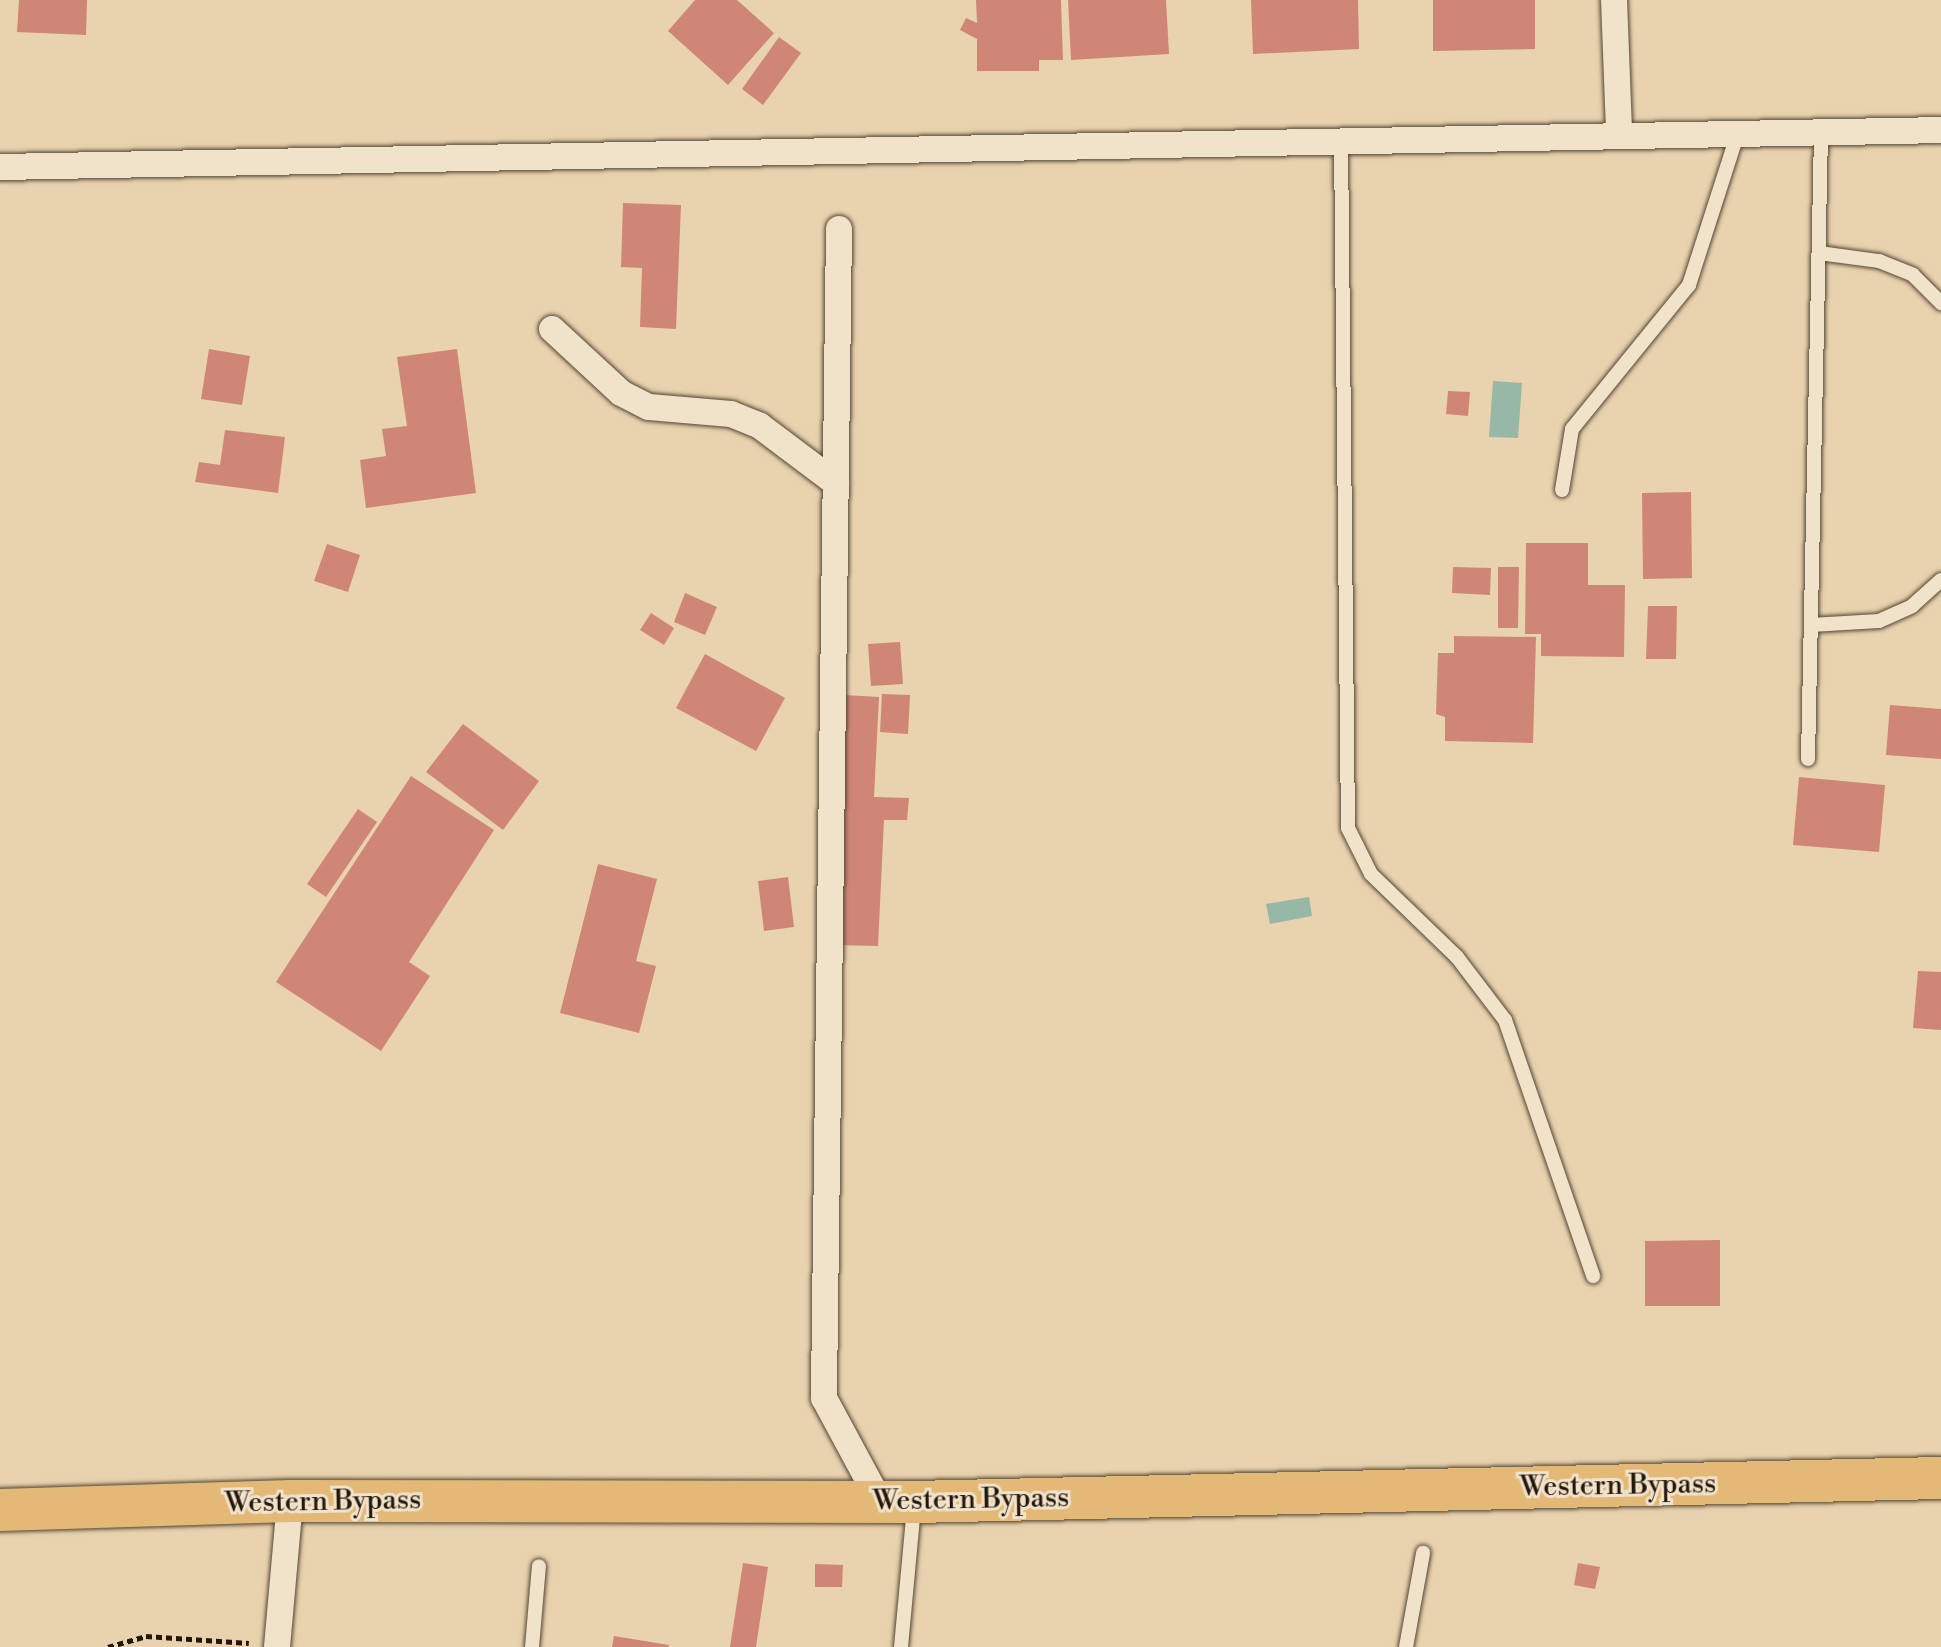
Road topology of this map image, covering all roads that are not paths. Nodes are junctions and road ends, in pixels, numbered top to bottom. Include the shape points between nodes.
1 (1614, 0) edge
2 (1941, 130) edge
3 (1821, 131) junction
4 (1738, 132) junction
5 (1619, 133) junction
6 (1341, 139) junction
7 (0, 167) edge
8 (839, 229) dead end
9 (1819, 253) junction
10 (1941, 303) edge
11 (552, 329) dead end
12 (836, 483) junction
13 (1562, 490) dead end
14 (1941, 580) edge
15 (1811, 625) junction
16 (1808, 759) dead end
17 (1593, 1276) dead end
18 (1941, 1478) edge
19 (290, 1501) junction
20 (897, 1502) junction
21 (0, 1510) edge
22 (1423, 1553) dead end
23 (539, 1566) dead end
24 (268, 1645) edge
25 (532, 1647) edge
26 (901, 1647) edge
27 (1406, 1647) edge

1 - 5 street
2 - 3 street
3 - 4 street
3 - 9 lane
4 - 5 street
4 - 13 lane via 1708,246 1689,285 1572,429
5 - 6 street
6 - 7 street
6 - 17 lane via 1348,828 1371,874 1457,957 1505,1020
8 - 12 street
9 - 10 lane via 1890,266
9 - 15 lane
11 - 12 street via 621,393 649,407 731,414 760,426
12 - 20 street via 824,1398
14 - 15 lane via 1912,606 1879,621
15 - 16 lane
18 - 20 main road, Western Bypass
19 - 20 main road, Western Bypass
19 - 21 main road, Western Bypass
19 - 24 street
20 - 26 lane
22 - 27 lane
23 - 25 lane

